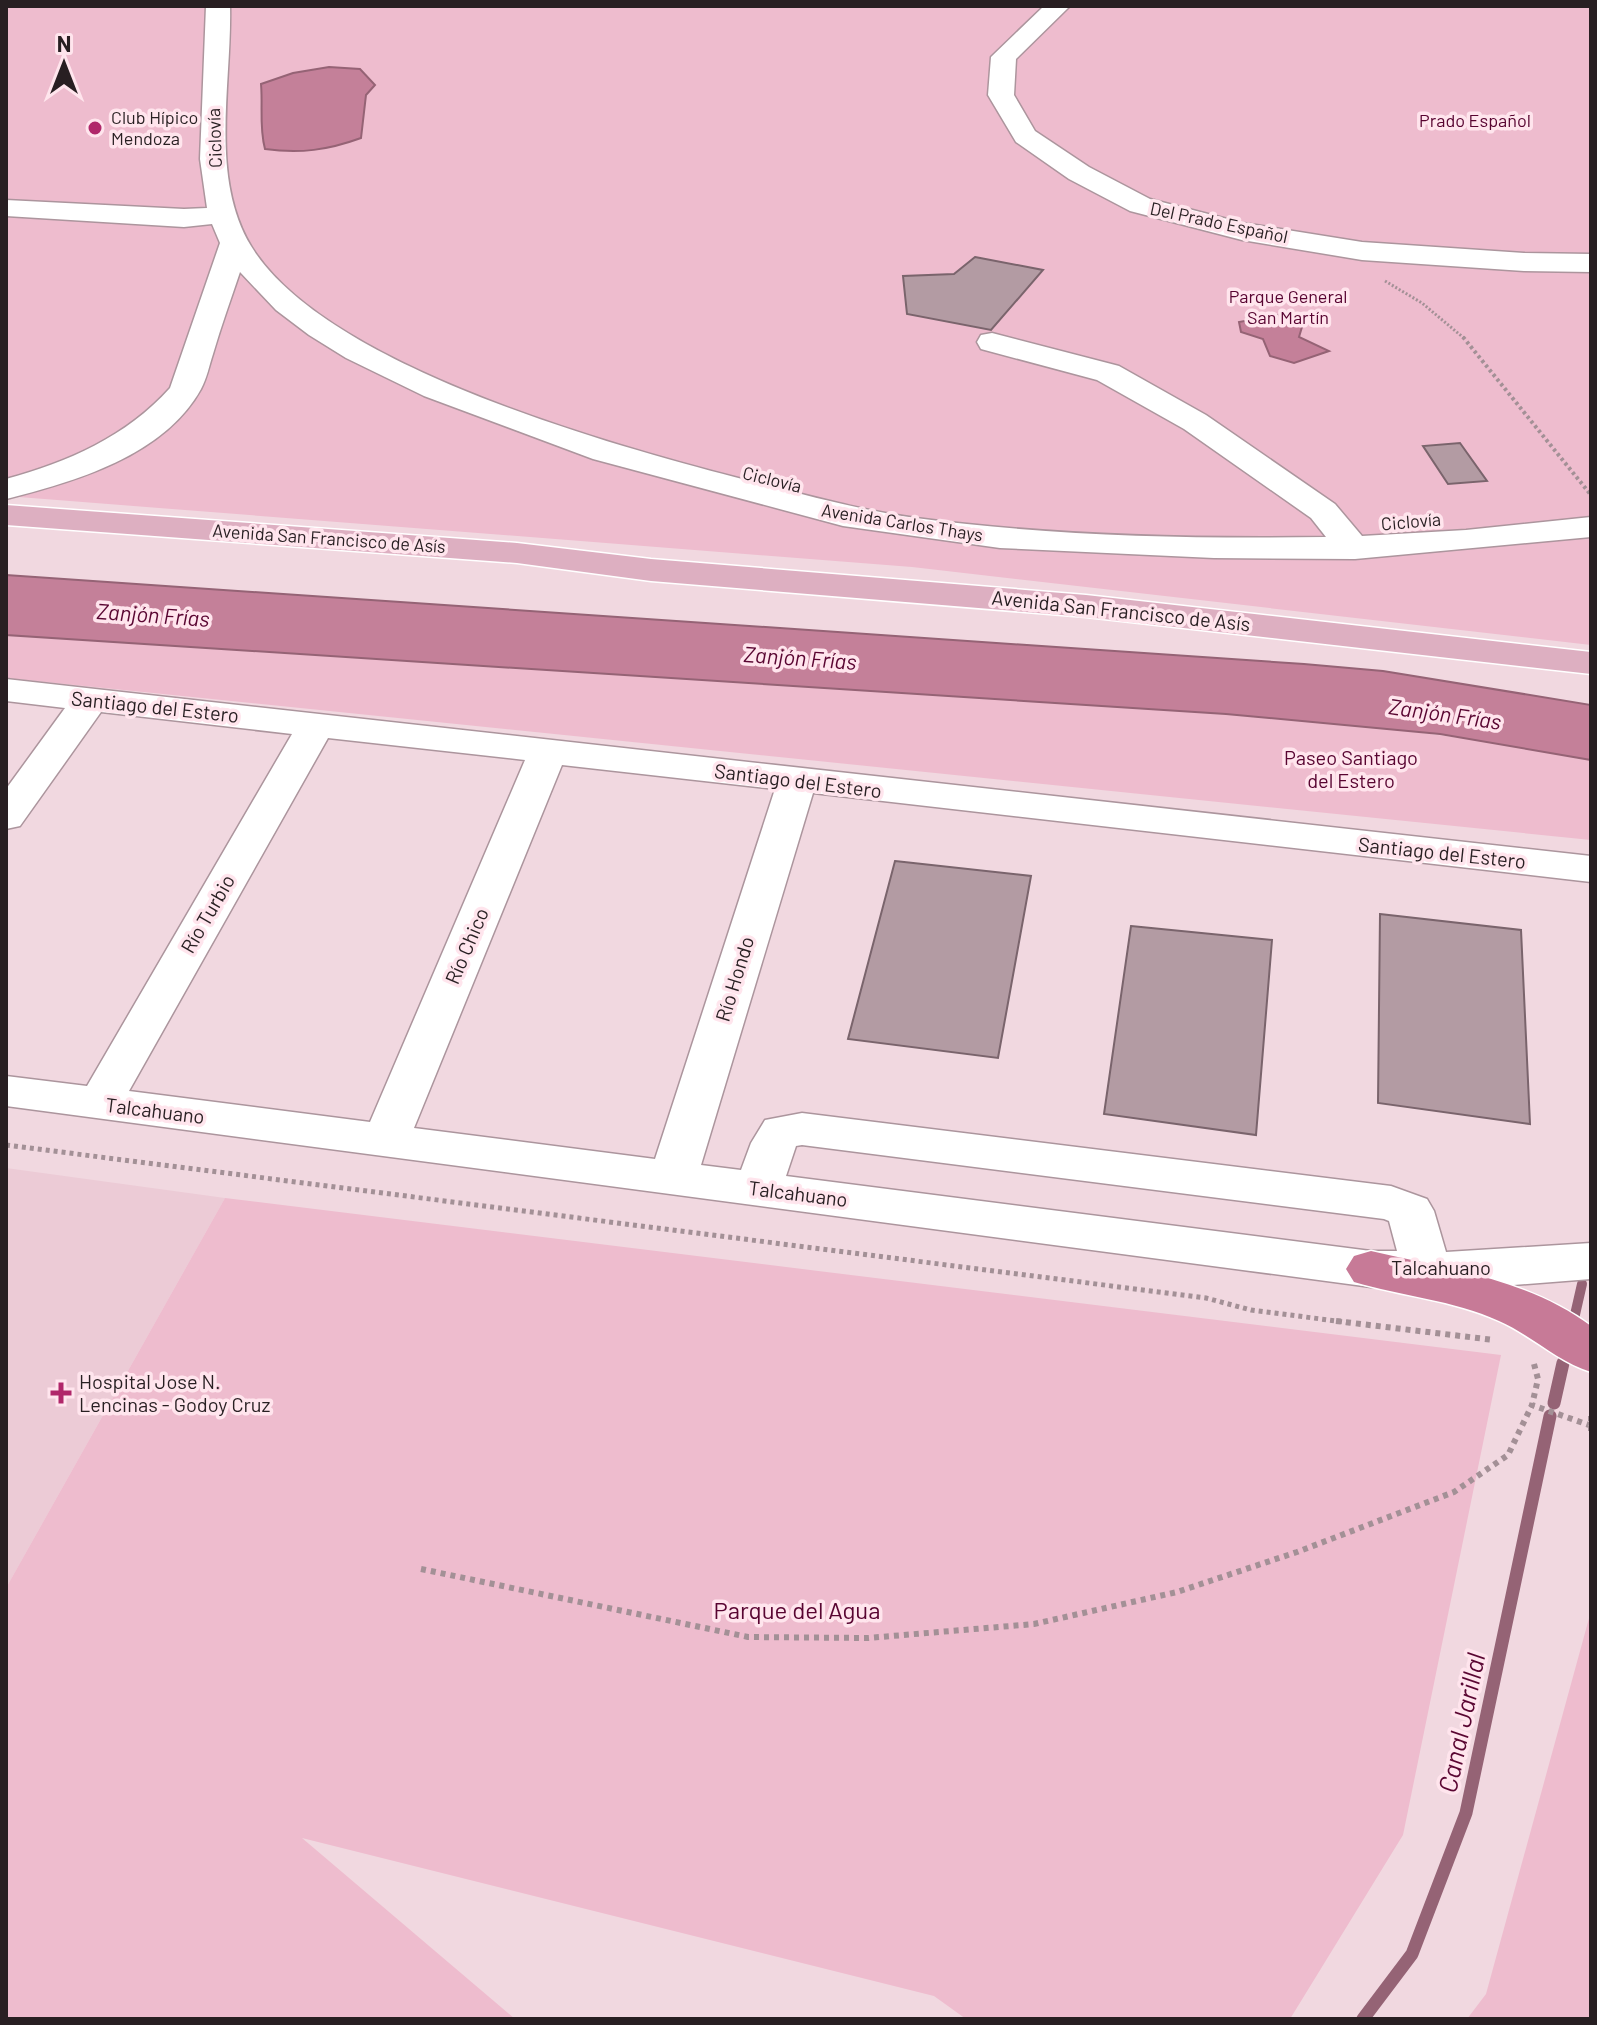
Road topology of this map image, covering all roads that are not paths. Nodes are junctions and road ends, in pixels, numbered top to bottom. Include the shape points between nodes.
1 (218, 6) edge
2 (1058, 6) edge
3 (6, 208) edge
4 (229, 229) junction
5 (1591, 263) edge
6 (992, 342) dead end
7 (6, 489) edge
8 (6, 515) edge
9 (1591, 527) edge
10 (6, 533) edge
11 (1355, 549) junction
12 (651, 570) junction
13 (1591, 663) edge
14 (6, 690) edge
15 (90, 700) junction
16 (316, 725) junction
17 (548, 751) junction
18 (797, 781) junction
19 (6, 817) edge
20 (1591, 869) edge
21 (6, 1091) edge
22 (100, 1103) junction
23 (385, 1141) junction
24 (673, 1178) junction
25 (758, 1189) junction
26 (1591, 1261) edge
27 (1371, 1269) junction
28 (1426, 1269) junction
29 (1591, 1353) edge

1 - 4 street, Avenida Carlos Thays via 217,188
2 - 5 street, Del Prado Español via 1004,57 1001,95 1025,136 1140,205 1242,231 1362,251
3 - 4 street via 184,218
4 - 7 street, Avenida Carlos Thays via 184,392 135,436 71,467
4 - 11 street, Avenida Carlos Thays via 258,279 292,309 358,351 459,400 616,456 852,518 992,538 1204,550
6 - 11 street via 1108,373 1195,422 1323,511
8 - 12 main road, Avenida San Francisco de Asís via 517,553
9 - 11 street, Avenida Carlos Thays
10 - 12 main road, Avenida San Francisco de Asís via 508,568
12 - 13 main road, Avenida San Francisco de Asís via 1086,606
14 - 15 street, Santiago del Estero
15 - 16 street, Santiago del Estero
15 - 19 street
16 - 17 street, Santiago del Estero
16 - 22 street, Río Turbio
17 - 18 street, Santiago del Estero
17 - 23 street, Río Chico
18 - 20 street, Santiago del Estero
18 - 24 street, Río Hondo
21 - 22 street, Talcahuano
22 - 23 street, Talcahuano
23 - 24 street, Talcahuano
24 - 25 street, Talcahuano
25 - 27 street, Talcahuano
25 - 28 street via 781,1131 817,1131 1391,1203 1410,1211
26 - 28 street, Talcahuano
27 - 28 street, Talcahuano
27 - 29 highway via 1509,1302

